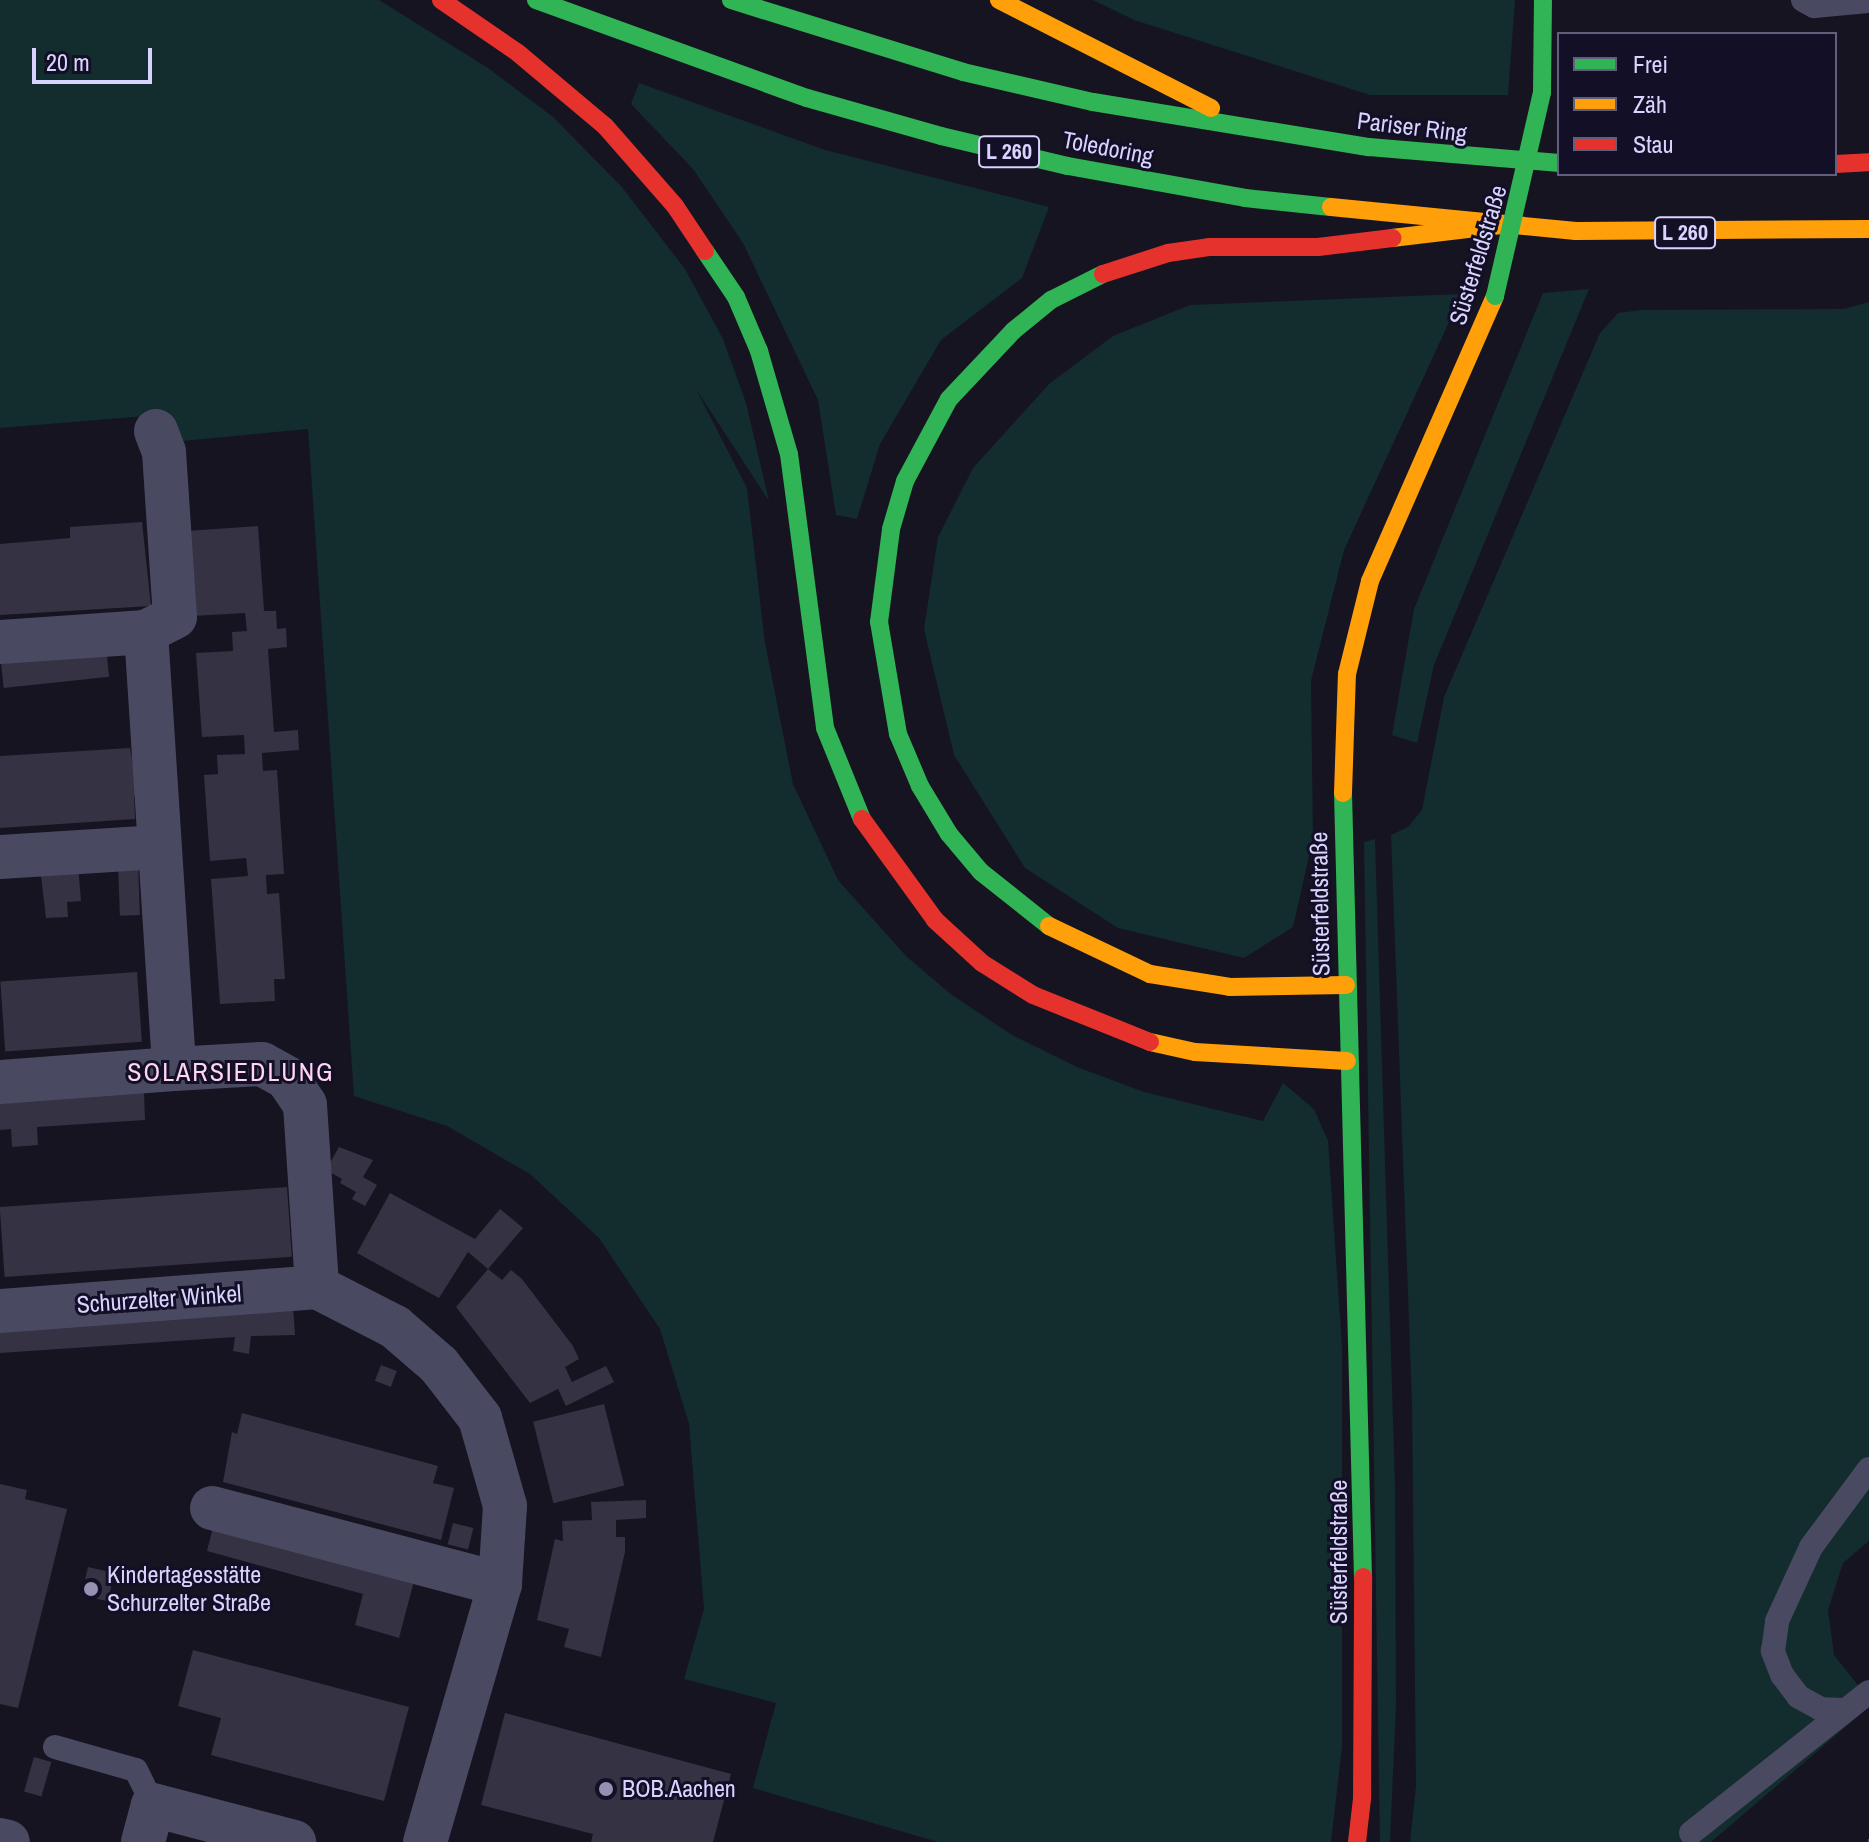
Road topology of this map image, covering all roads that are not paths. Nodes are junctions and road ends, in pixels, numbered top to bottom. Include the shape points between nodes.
1 (441, 0) edge
2 (536, 0) edge
3 (731, 0) edge
4 (999, 0) edge
5 (1543, 0) edge
6 (1803, 0) edge
7 (1869, 1) edge
8 (1259, 131) junction
9 (1869, 162) edge
10 (1557, 163) edge
11 (1837, 164) edge
12 (1501, 225) junction
13 (1869, 229) edge
14 (156, 431) dead end
15 (146, 632) junction
16 (0, 642) edge
17 (159, 847) junction
18 (0, 857) edge
19 (1346, 985) junction
20 (1347, 1061) junction
21 (174, 1069) junction
22 (0, 1082) edge
23 (317, 1287) junction
24 (0, 1311) edge
25 (1869, 1469) edge
26 (212, 1508) dead end
27 (500, 1584) junction
28 (1869, 1692) edge
29 (1845, 1710) junction
30 (55, 1747) dead end
31 (148, 1823) edge
32 (1691, 1833) dead end
33 (0, 1840) edge
34 (8, 1842) edge
35 (294, 1842) edge
36 (425, 1842) edge
37 (1357, 1842) edge

1 - 20 main road via 518,53 605,126 675,206 736,297 759,351 789,454 829,740 867,830 935,920 982,963 1033,995 1141,1040 1195,1052
2 - 12 main road, Toledoring / L 260 via 807,98 1068,166 1245,198
3 - 8 main road, Toledoring via 963,72 1093,102
4 - 8 main road
5 - 19 main road, Süsterfeldstraße, bridge via 1542,92 1495,296 1387,535 1358,621 1341,733
6 - 7 lane via 1814,6
8 - 10 main road, Pariser Ring via 1478,159
9 - 11 main road
12 - 13 main road, L 260 via 1681,233
12 - 19 main road via 1318,247 1209,247 1168,253 1089,279 1051,300 1013,331 949,399 905,481 891,529 879,622 898,734 949,834 981,872 1061,935 1150,974 1230,987
14 - 15 street via 164,452 175,617
15 - 16 street
15 - 17 street
17 - 18 street
17 - 21 street
19 - 20 main road, Süsterfeldstraße
20 - 37 main road, Süsterfeldstraße via 1363,1495 1362,1799
21 - 22 street
21 - 23 street via 262,1064 287,1078 305,1105
23 - 24 street, Schurzelter Winkel
23 - 27 street via 395,1327 439,1365 480,1418 505,1506
25 - 29 lane via 1811,1547 1777,1621 1773,1651 1798,1696 1821,1709
26 - 27 street
27 - 36 street
28 - 29 lane
29 - 32 lane
30 - 31 lane via 136,1770
31 - 35 street
33 - 34 street

